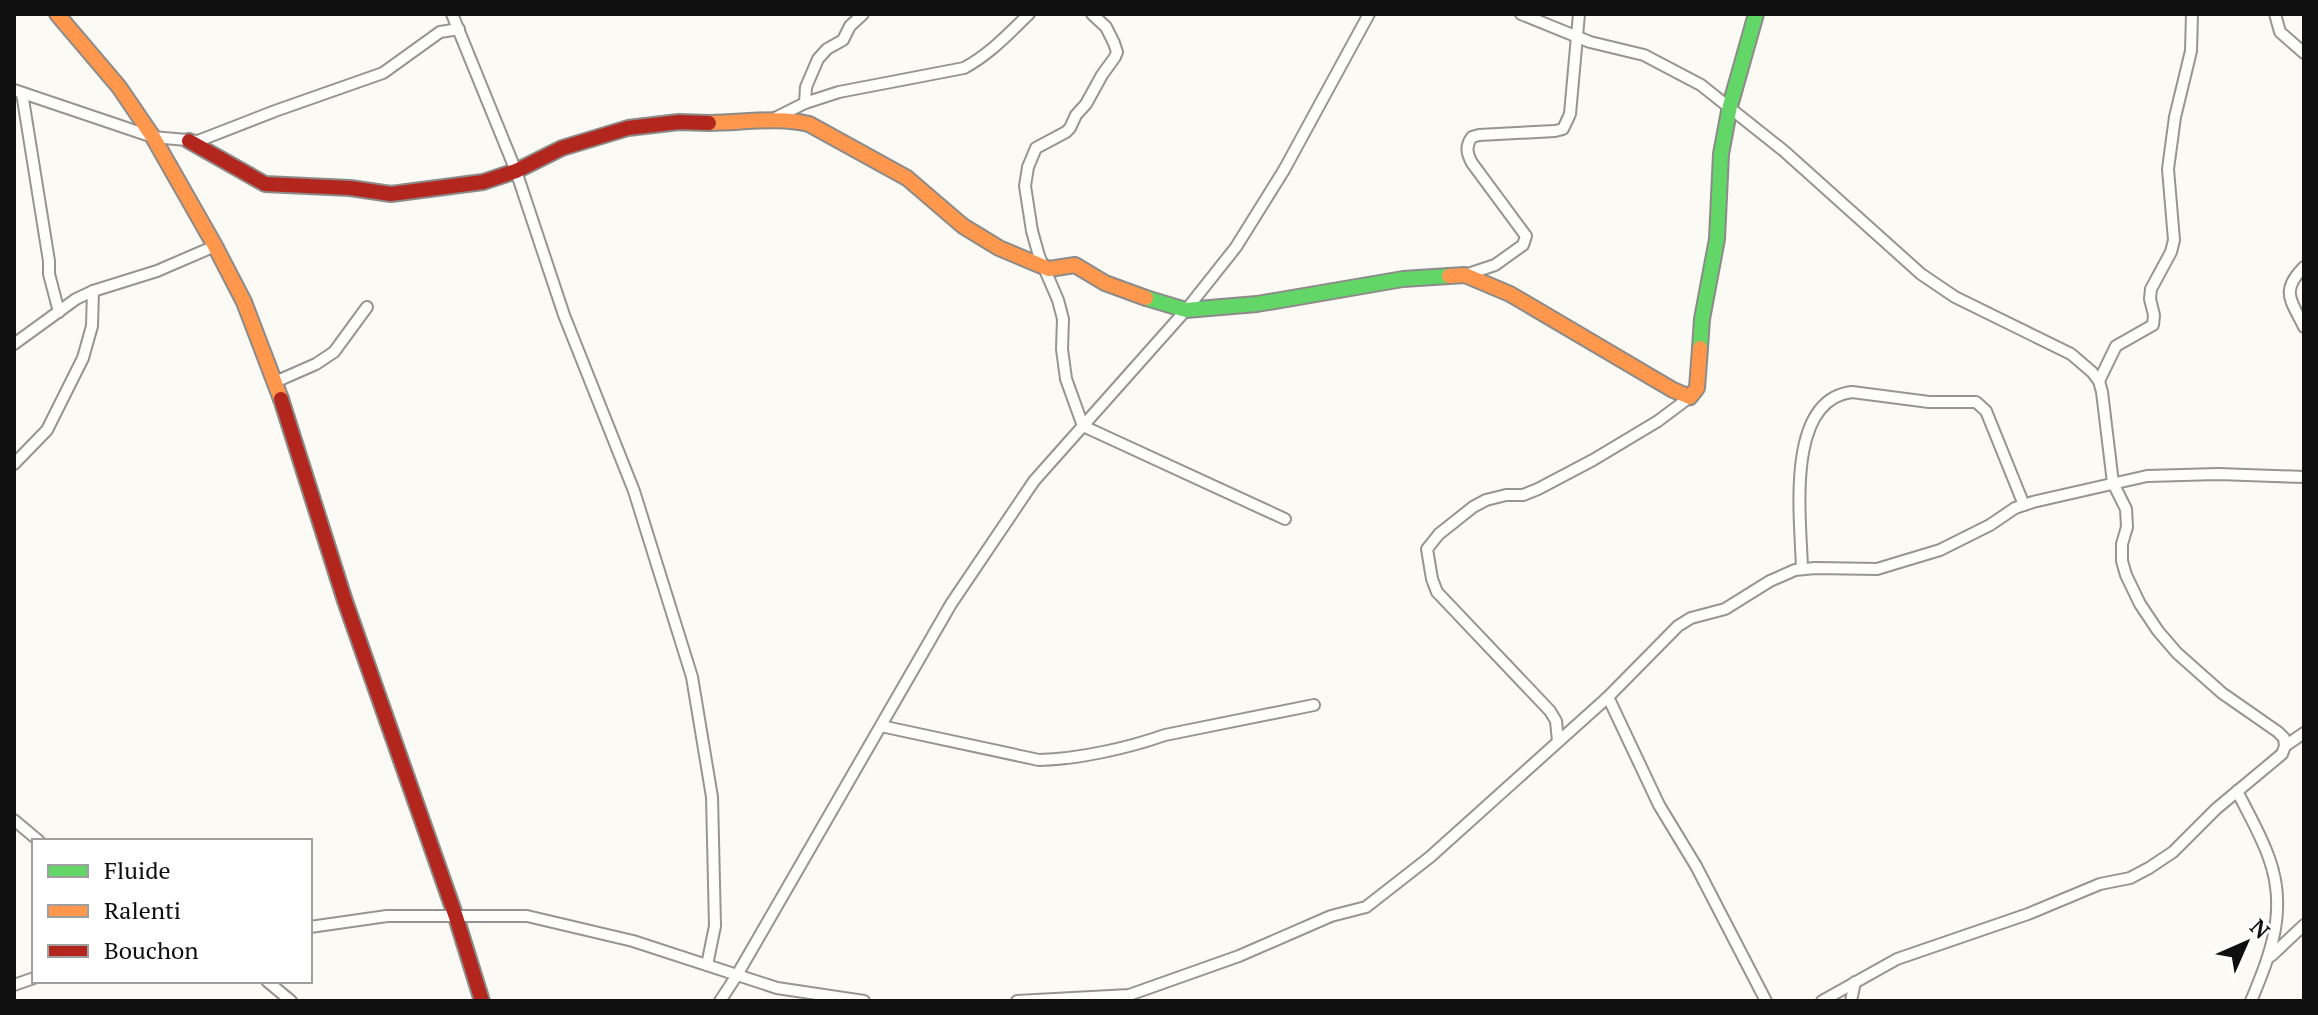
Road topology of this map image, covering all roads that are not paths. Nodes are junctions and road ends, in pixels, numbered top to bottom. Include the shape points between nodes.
1 (57, 14) edge
2 (452, 14) edge
3 (863, 14) edge
4 (1029, 14) edge
5 (1092, 14) edge
6 (1369, 14) edge
7 (1521, 14) edge
8 (1579, 14) edge
9 (1756, 14) edge
10 (2192, 14) edge
11 (2275, 14) edge
12 (459, 29) junction
13 (1578, 37) junction
14 (2304, 53) edge
15 (18, 91) edge
16 (805, 103) junction
17 (1730, 106) junction
18 (773, 119) junction
19 (153, 137) junction
20 (189, 141) junction
21 (516, 171) junction
22 (215, 246) junction
23 (1043, 267) junction
24 (2304, 267) edge
25 (1465, 275) junction
26 (93, 291) junction
27 (367, 307) dead end
28 (1186, 310) junction
29 (59, 312) junction
30 (2304, 327) edge
31 (14, 344) edge
32 (2099, 381) junction
33 (275, 382) junction
34 (1690, 397) junction
35 (1083, 426) junction
36 (14, 464) edge
37 (2304, 477) edge
38 (2113, 483) junction
39 (2024, 505) junction
40 (1285, 519) dead end
41 (1802, 569) junction
42 (1608, 697) junction
43 (1314, 705) dead end
44 (881, 726) junction
45 (2304, 733) edge
46 (1558, 741) junction
47 (2285, 746) junction
48 (2237, 791) junction
49 (14, 820) edge
50 (37, 839) edge
51 (456, 917) junction
52 (2304, 925) edge
53 (312, 927) edge
54 (2269, 957) junction
55 (707, 965) junction
56 (737, 975) junction
57 (1855, 982) junction
58 (269, 983) edge
59 (800, 996) edge
60 (291, 1001) edge
61 (482, 1001) edge
62 (720, 1001) edge
63 (864, 1001) edge
64 (1017, 1001) edge
65 (1766, 1001) edge
66 (1822, 1001) edge
67 (1851, 1001) edge
68 (2251, 1001) edge

1 - 19 street
2 - 12 street
3 - 16 street via 843,40 818,59
4 - 16 street via 964,68
5 - 23 street via 1110,34 1115,57 1070,128 1036,148 1026,176 1032,231
6 - 28 street via 1284,170 1236,247
7 - 13 street
8 - 13 street
9 - 17 street
10 - 32 street via 2191,51 2168,169 2174,240 2151,289 2153,325 2116,346
11 - 14 street via 2280,32
12 - 20 street via 440,32 383,73
12 - 21 street
13 - 17 street via 1644,55
13 - 25 street via 1570,114 1563,129 1479,135 1469,141 1472,163 1526,241 1495,265
15 - 19 street
15 - 29 street
16 - 18 street
17 - 32 street via 1921,274 1955,297 2071,354
17 - 34 street via 1697,388
18 - 21 street via 628,128 562,148
18 - 23 street via 809,124 896,171 972,233
19 - 20 street
19 - 22 street
20 - 21 street via 273,185 391,194 483,182
21 - 55 street via 564,315 634,491 692,677 712,811 715,926
22 - 26 street
22 - 33 street
23 - 28 street via 1075,265 1105,283
23 - 35 street via 1063,319 1066,379
24 - 30 street via 2290,292 2291,306
25 - 28 street
25 - 34 street via 1510,294
26 - 29 street
26 - 36 street via 92,326 83,358 47,430
27 - 33 street via 334,352
28 - 35 street
29 - 31 street
32 - 38 street
33 - 51 street
34 - 46 street via 1538,489 1473,507 1427,549 1437,592 1550,711
35 - 40 street
35 - 44 street via 1018,503 951,604
37 - 38 street via 2182,474
38 - 39 street
38 - 47 street via 2126,509 2122,561 2140,604 2177,653 2278,732
39 - 41 street via 1940,550 1892,565
39 - 41 street via 1986,411 1976,402 1840,394 1814,419 1804,439
41 - 42 street via 1770,581 1725,609 1678,626
42 - 46 street
42 - 65 street via 1659,805
43 - 44 street via 1039,760
44 - 56 street
45 - 47 street
46 - 64 street via 1430,857 1366,907 1129,995
47 - 48 street
48 - 54 street via 2269,857 2278,891
48 - 57 street via 2173,852 2130,878 2100,884 1897,959
49 - 50 street
51 - 53 street via 387,916
51 - 55 street via 527,916
51 - 61 street
52 - 54 street
54 - 68 street
55 - 56 street
56 - 59 street
56 - 62 street
57 - 66 street
57 - 67 street
58 - 60 street
59 - 63 street

